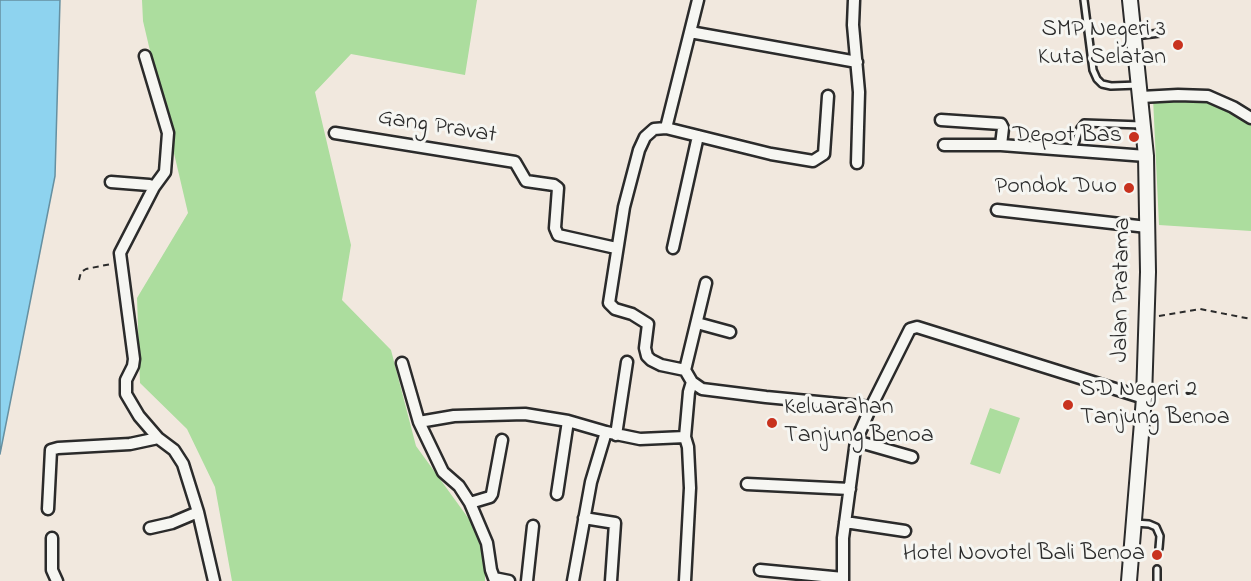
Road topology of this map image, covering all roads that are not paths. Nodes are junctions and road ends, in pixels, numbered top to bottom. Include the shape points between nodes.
1 (698, 0) edge
2 (854, 0) edge
3 (1084, 0) edge
4 (1130, 0) edge
5 (690, 32) junction
6 (1160, 33) dead end
7 (1135, 36) junction
8 (145, 56) dead end
9 (857, 62) junction
10 (1141, 91) junction
11 (828, 96) dead end
12 (1251, 118) edge
13 (941, 120) dead end
14 (1143, 125) junction
15 (666, 128) junction
16 (334, 133) dead end
17 (698, 136) junction
18 (944, 145) dead end
19 (1001, 145) junction
20 (1072, 151) junction
21 (1146, 156) junction
22 (857, 163) dead end
23 (111, 182) dead end
24 (154, 187) junction
25 (997, 210) dead end
26 (1147, 227) junction
27 (616, 248) junction
28 (673, 248) dead end
29 (706, 283) dead end
30 (697, 323) junction
31 (730, 332) dead end
32 (627, 362) dead end
33 (402, 363) dead end
34 (685, 370) junction
35 (692, 382) junction
36 (1144, 398) junction
37 (871, 407) junction
38 (568, 421) junction
39 (419, 422) junction
40 (611, 434) junction
41 (685, 437) junction
42 (158, 438) junction
43 (502, 440) dead end
44 (856, 441) junction
45 (912, 457) dead end
46 (747, 484) dead end
47 (850, 489) junction
48 (557, 494) dead end
49 (470, 503) junction
50 (48, 509) dead end
51 (198, 512) junction
52 (584, 518) junction
53 (845, 522) junction
54 (1134, 523) junction
55 (533, 526) dead end
56 (150, 528) dead end
57 (905, 531) dead end
58 (52, 538) dead end
59 (1159, 548) dead end
60 (1157, 569) dead end
61 (760, 570) dead end
62 (843, 580) edge
63 (57, 581) edge
64 (214, 581) edge
65 (509, 581) edge
66 (527, 581) edge
67 (573, 581) edge
68 (611, 581) edge
69 (685, 581) edge
70 (1130, 581) edge
71 (1157, 581) edge

1 - 5 street
2 - 9 street
3 - 10 lane via 1097,79 1111,87
4 - 7 street, Jalan Pratama
5 - 9 street
5 - 15 street
6 - 7 lane
7 - 10 street, Jalan Pratama
8 - 24 street via 168,133 165,172
9 - 22 street
10 - 12 street via 1208,96
10 - 14 street, Jalan Pratama
11 - 17 street via 824,154 813,161
13 - 19 street via 1001,124
14 - 20 lane via 1084,123
14 - 21 street, Jalan Pratama
15 - 17 street
15 - 27 street via 650,132 639,150
16 - 27 street, Gang Pravat via 515,162 526,181 558,188 558,235
17 - 28 street
18 - 19 street
19 - 20 street
20 - 21 street
21 - 26 street, Jalan Pratama
23 - 24 street
24 - 42 street via 120,250 120,262 134,359 126,380 126,394
25 - 26 street
26 - 36 street, Jalan Pratama
27 - 34 street via 609,303 648,324 645,348 651,360
29 - 30 street
30 - 31 street
30 - 34 street
32 - 40 street
33 - 39 street
34 - 35 street
35 - 37 street via 702,389 766,398
35 - 41 street
36 - 37 street via 914,327
36 - 54 street, Jalan Pratama
37 - 44 street
38 - 39 street via 503,414
38 - 40 street
38 - 48 street
39 - 49 street via 443,472
40 - 41 street via 640,439
40 - 52 street via 591,482
41 - 69 street via 690,489
42 - 50 street via 51,450
42 - 51 street via 174,450 183,464
43 - 49 street via 492,494
44 - 45 street
44 - 47 street
46 - 47 street
47 - 53 street
49 - 65 street via 487,543 494,578
51 - 56 street
51 - 64 street
52 - 67 street
52 - 68 street via 615,523
53 - 57 street
53 - 62 street
54 - 59 lane via 1156,527
54 - 70 street, Jalan Pratama
55 - 66 street
58 - 63 street via 52,570
60 - 71 lane
61 - 62 street

